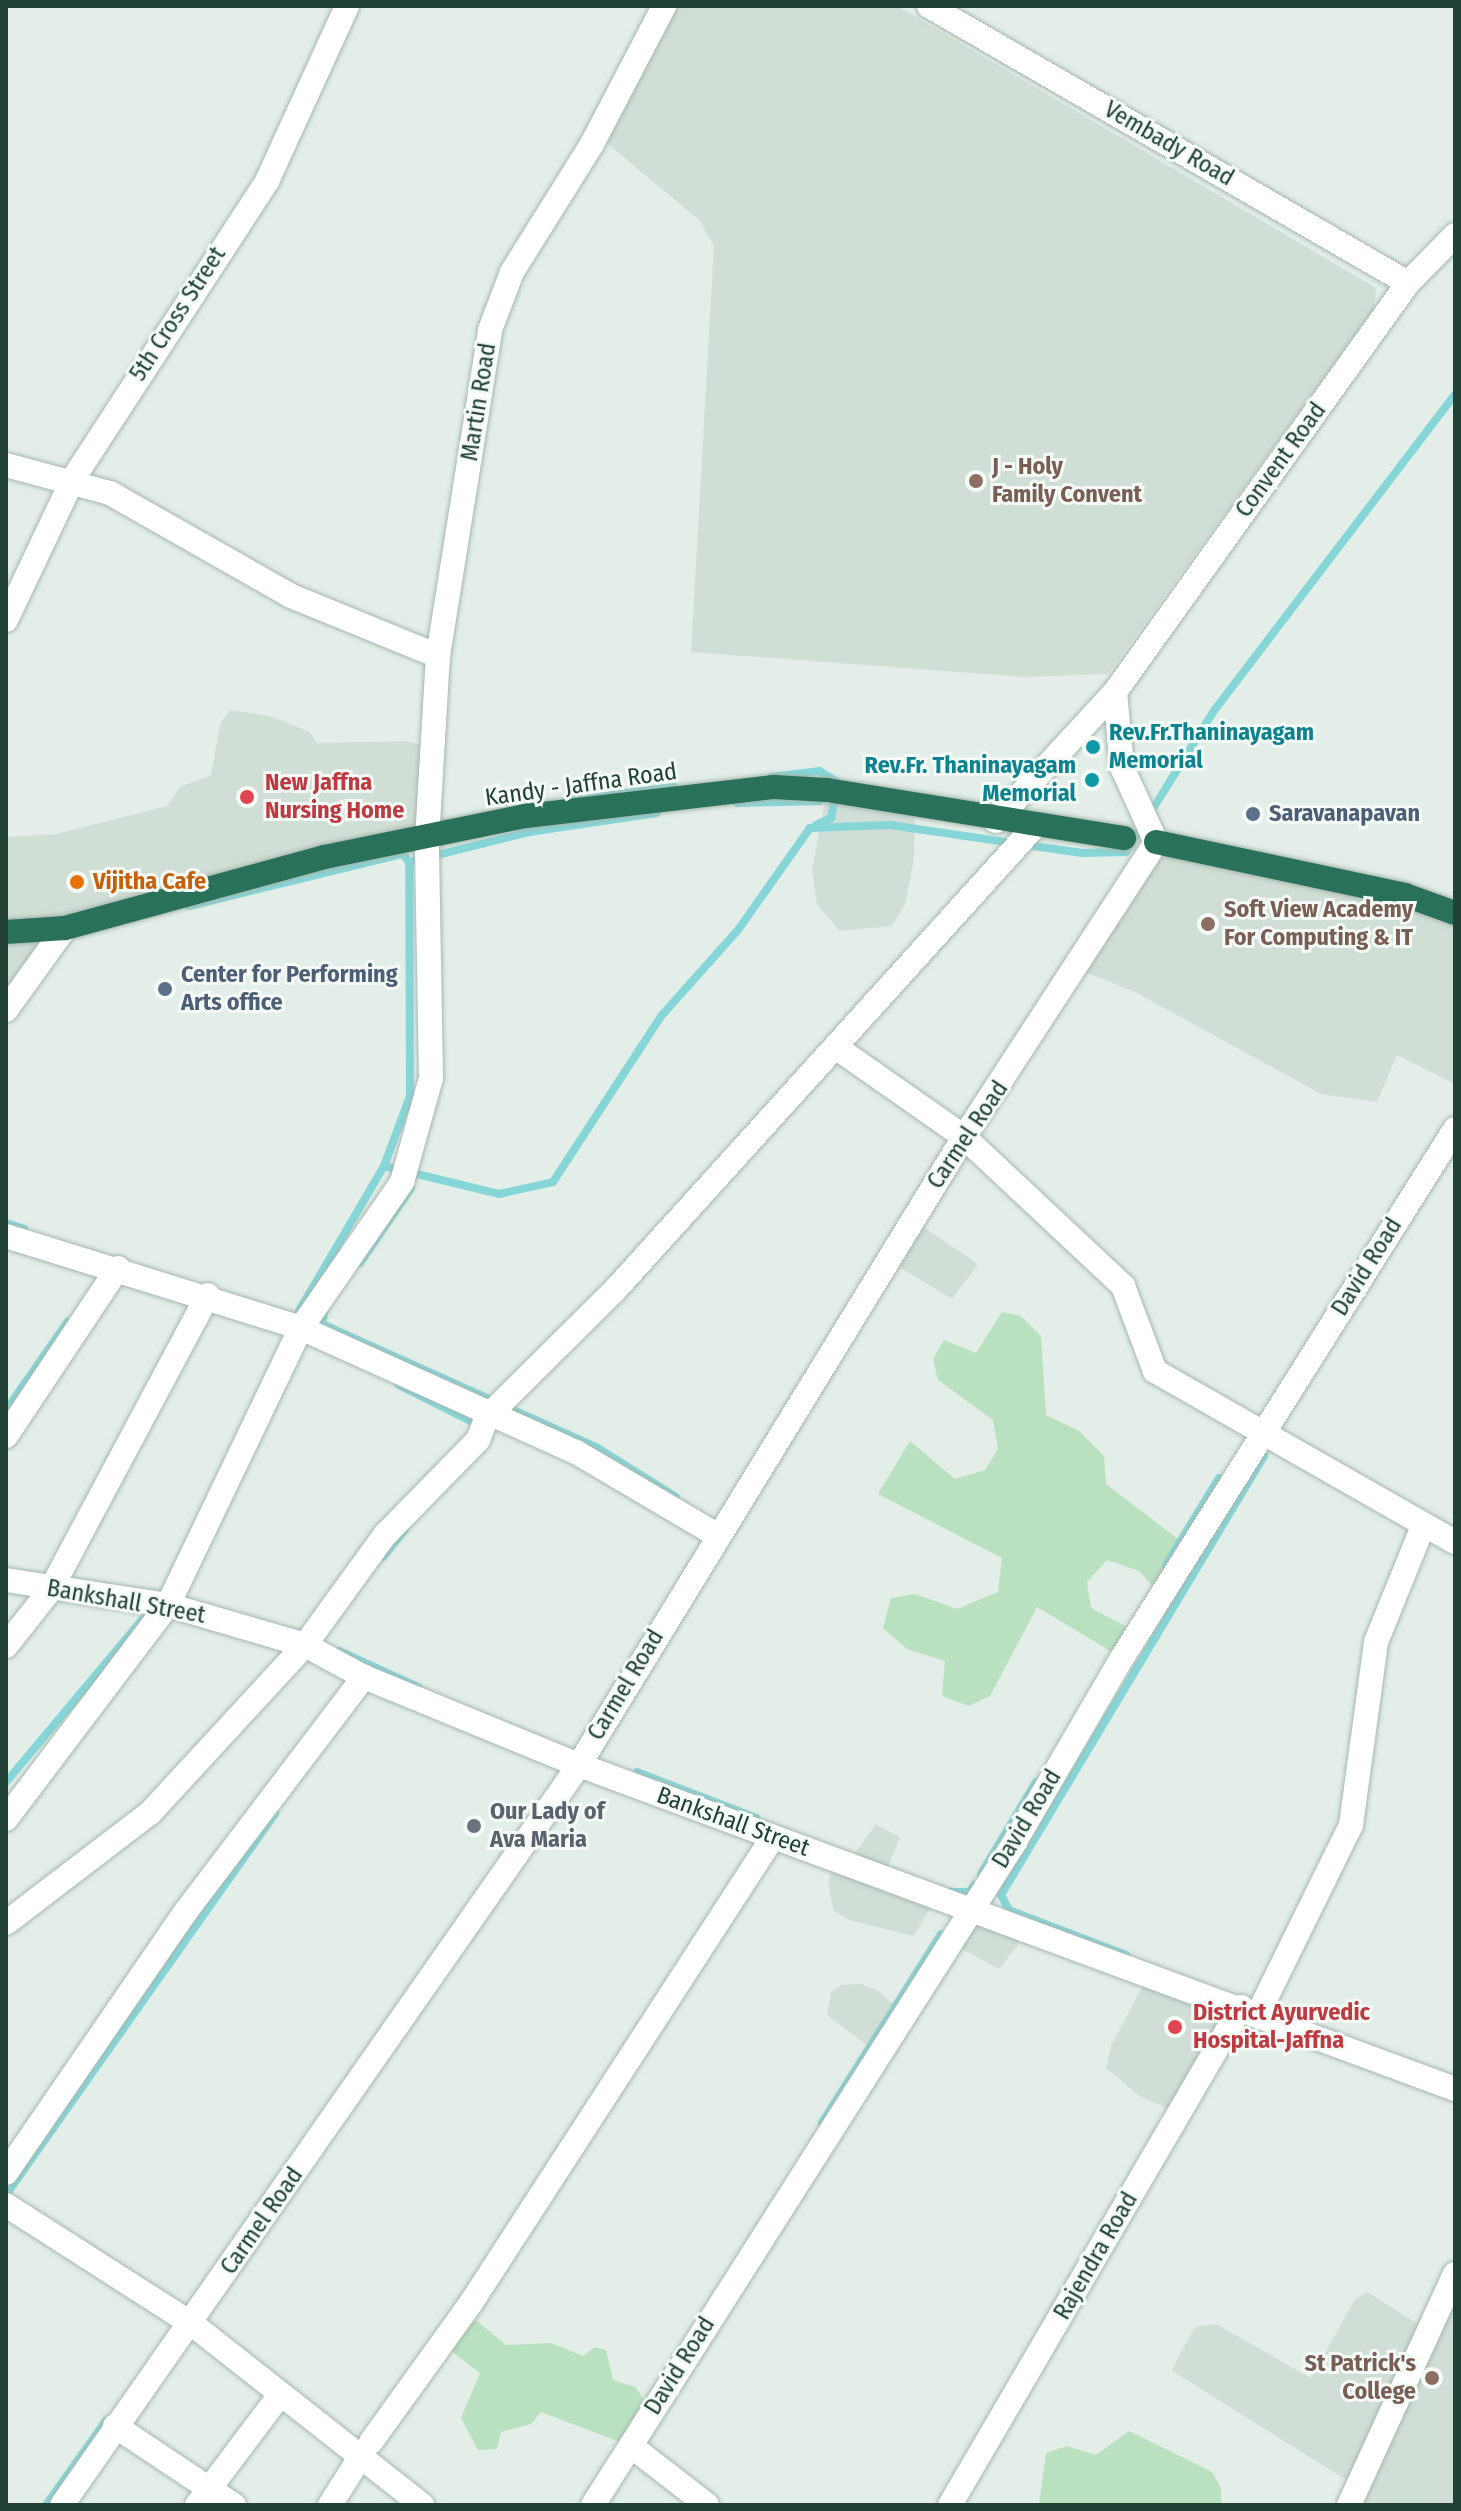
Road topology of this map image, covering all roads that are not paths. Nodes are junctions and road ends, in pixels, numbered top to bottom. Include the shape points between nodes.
1 (347, 6) edge
2 (664, 6) edge
3 (929, 6) edge
4 (1455, 235) edge
5 (1408, 283) junction
6 (6, 465) edge
7 (73, 479) junction
8 (6, 620) edge
9 (438, 656) junction
10 (1115, 692) junction
11 (996, 821) junction
12 (1035, 826) junction
13 (1124, 838) dead end
14 (427, 840) junction
15 (1156, 842) junction
16 (1455, 913) edge
17 (65, 928) junction
18 (6, 932) edge
19 (6, 1010) edge
20 (837, 1048) junction
21 (1455, 1129) edge
22 (964, 1137) junction
23 (6, 1236) edge
24 (118, 1268) junction
25 (208, 1295) junction
26 (301, 1328) junction
27 (487, 1417) junction
28 (1261, 1433) junction
29 (6, 1436) edge
30 (1423, 1526) junction
31 (715, 1534) junction
32 (1455, 1542) edge
33 (6, 1580) edge
34 (51, 1589) junction
35 (168, 1605) junction
36 (305, 1645) junction
37 (6, 1646) edge
38 (364, 1677) junction
39 (579, 1765) junction
40 (6, 1819) edge
41 (773, 1837) junction
42 (971, 1909) junction
43 (6, 1923) edge
44 (1250, 2011) junction
45 (1455, 2089) edge
46 (6, 2173) edge
47 (6, 2205) edge
48 (1455, 2274) edge
49 (192, 2324) junction
50 (280, 2395) junction
51 (115, 2426) junction
52 (631, 2446) junction
53 (365, 2450) junction
54 (203, 2497) edge
55 (62, 2505) edge
56 (234, 2505) edge
57 (330, 2505) edge
58 (422, 2505) edge
59 (593, 2505) edge
60 (707, 2505) edge
61 (950, 2505) edge
62 (1349, 2505) edge

1 - 7 street, 5th Cross Street via 267,181
2 - 9 street, Martin Road via 592,144 512,272 490,330
3 - 5 street, Vembady Road
4 - 5 street, Convent Road
5 - 10 street, Convent Road
6 - 7 street
7 - 8 street, 5th Cross Street
7 - 9 street via 152,513 291,596
9 - 14 street, Martin Road
10 - 11 street, Convent Road
10 - 15 street via 1122,767
11 - 12 highway, Kandy - Jaffna Road
11 - 14 highway, Kandy - Jaffna Road via 827,790 774,787 526,816
12 - 13 highway, Kandy - Jaffna Road
12 - 20 street
14 - 17 highway, Kandy - Jaffna Road via 324,857
14 - 26 street, Martin Road via 431,1078 402,1182
15 - 16 highway via 1405,895
15 - 22 street, Carmel Road
17 - 18 highway, Kandy - Jaffna Road
17 - 19 street
20 - 22 street
20 - 27 street via 615,1290
21 - 28 street, David Road
22 - 28 street via 1123,1286 1155,1371
22 - 31 street, Carmel Road
23 - 24 street
24 - 25 street
24 - 29 street
25 - 26 street
25 - 34 street
26 - 27 street
26 - 35 street, Martin Road
27 - 31 street via 576,1452
27 - 36 street via 478,1440 385,1535
28 - 30 street
28 - 42 street, David Road
30 - 32 street
30 - 44 street, Rajendra Road via 1376,1642 1351,1825
31 - 39 street, Carmel Road
33 - 34 street, Bankshall Street
34 - 35 street, Bankshall Street
34 - 37 street
35 - 36 street, Bankshall Street
35 - 40 street, Martin Road
36 - 38 street, Bankshall Street
36 - 43 street via 150,1813
38 - 39 street, Bankshall Street
38 - 46 street via 187,1910
39 - 41 street, Bankshall Street
39 - 49 street, Carmel Road
41 - 42 street, Bankshall Street
41 - 53 street via 471,2303
42 - 44 street, Bankshall Street
42 - 52 street, David Road
44 - 45 street, Bankshall Street
44 - 61 street, Rajendra Road
47 - 49 street
48 - 62 street
49 - 50 street
49 - 51 street, Carmel Road
50 - 53 street
50 - 54 street
51 - 54 street
51 - 55 street, Carmel Road
52 - 59 street, David Road
52 - 60 street
53 - 57 street
53 - 58 street
54 - 56 street

